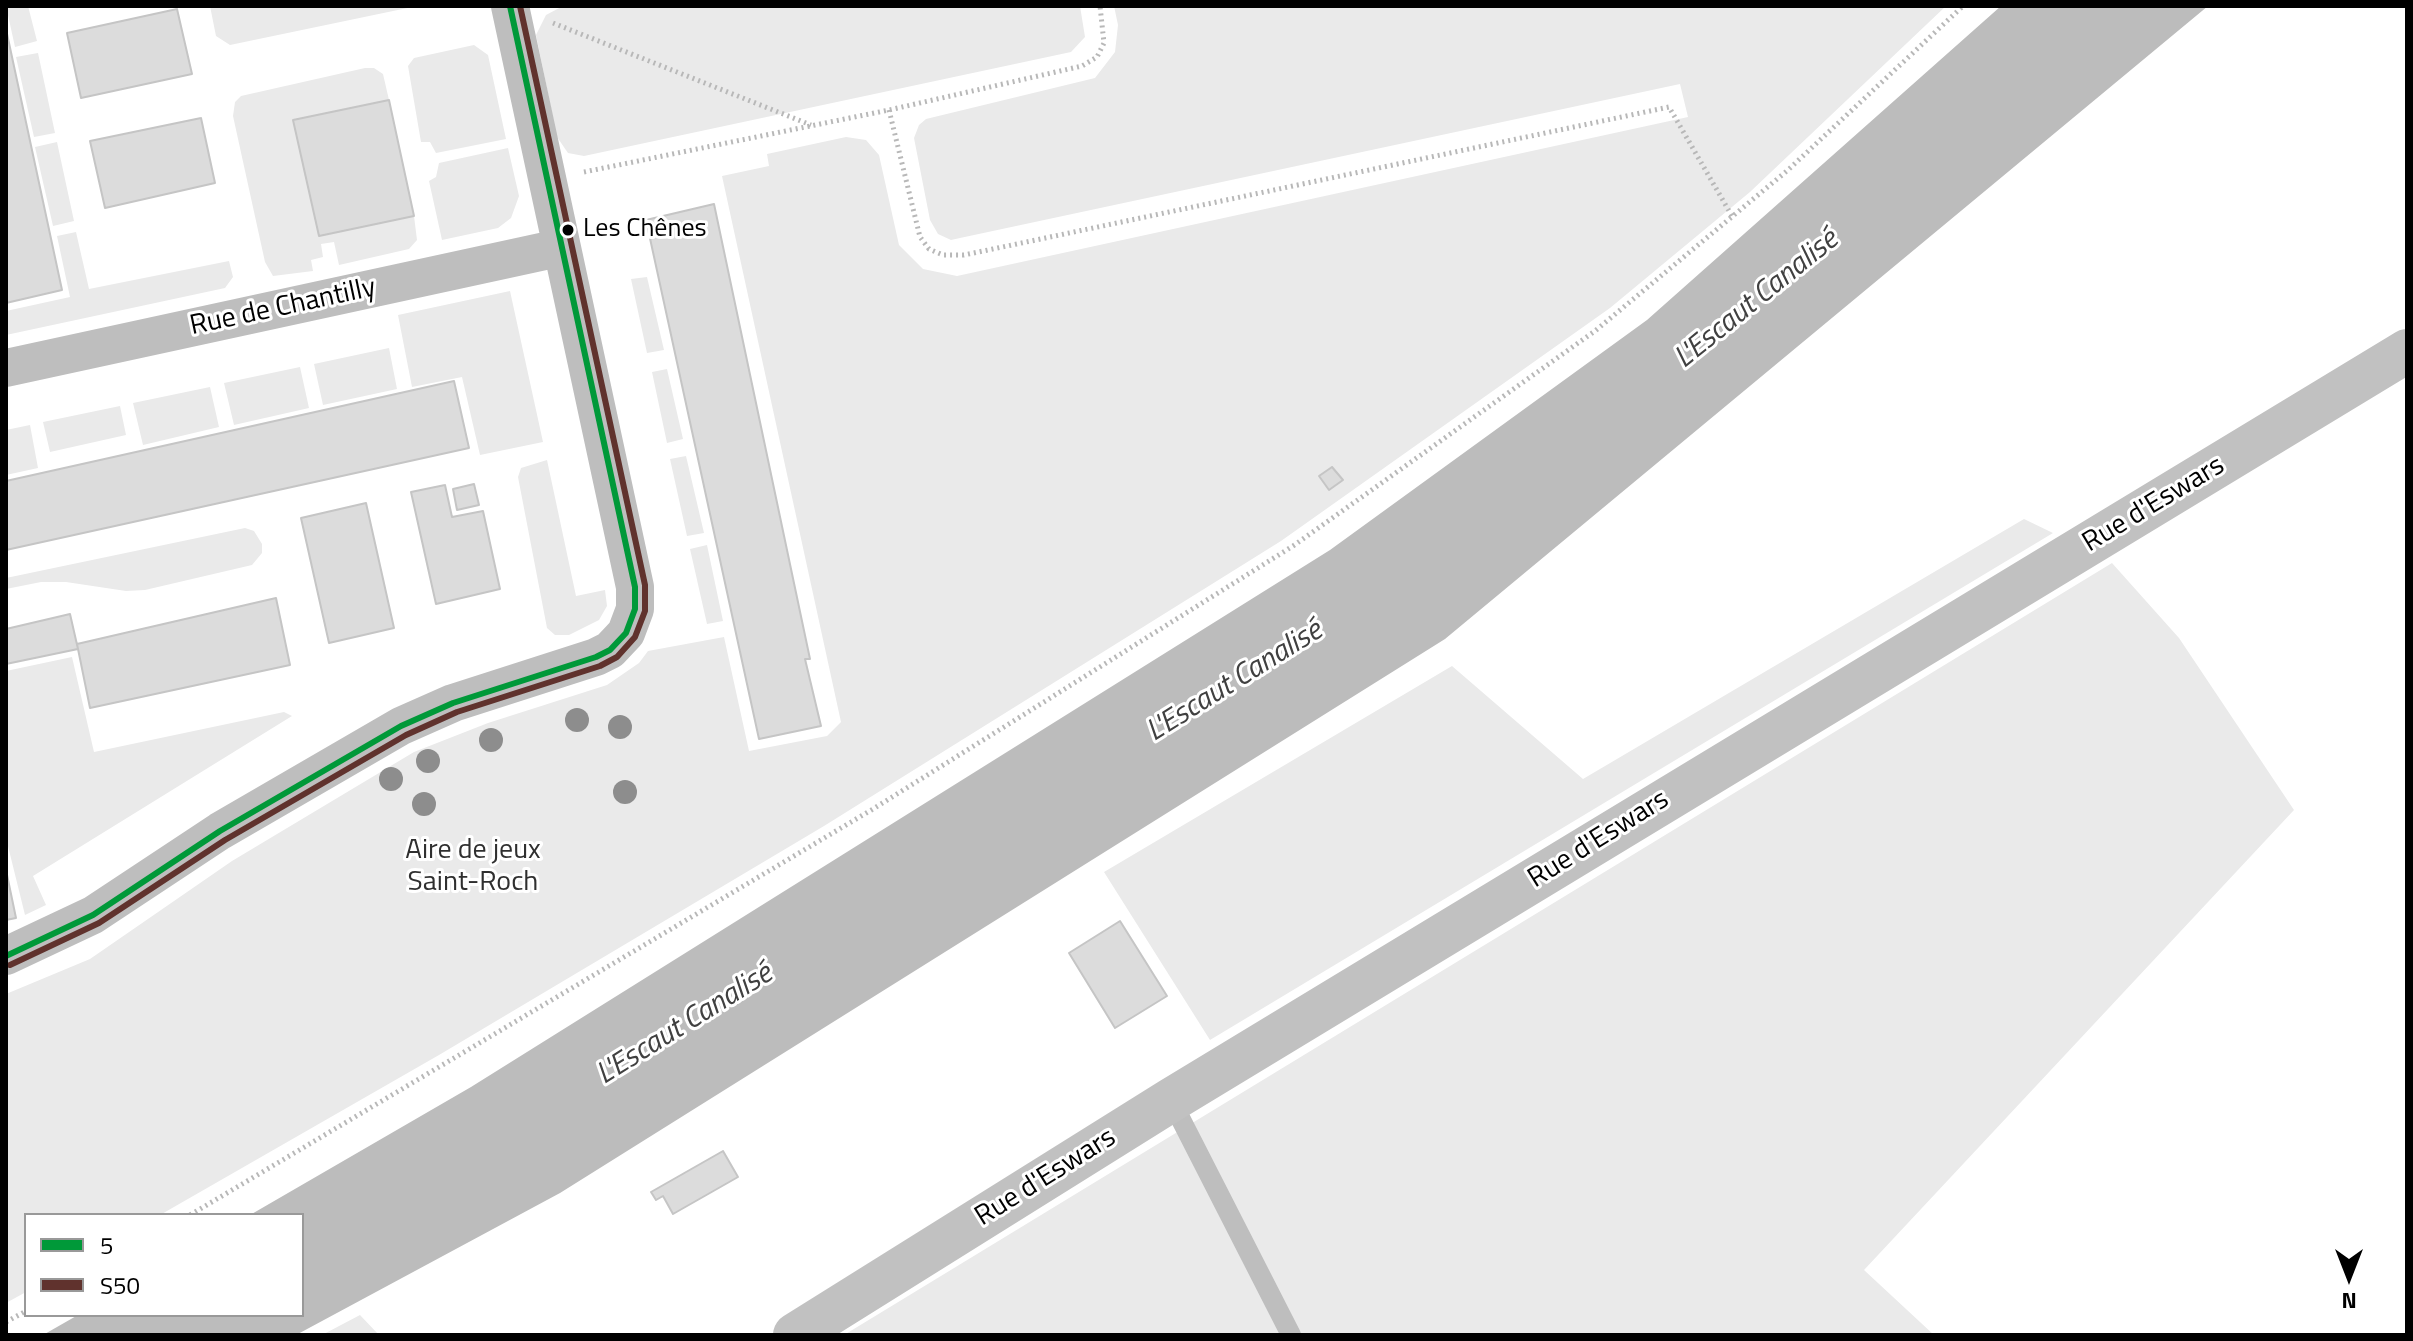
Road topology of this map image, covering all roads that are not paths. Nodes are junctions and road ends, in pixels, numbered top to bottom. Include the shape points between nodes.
1 (524, 12) edge
2 (559, 248) junction
3 (2407, 351) edge
4 (6, 368) edge
5 (6, 956) edge
6 (1171, 1100) junction
7 (795, 1335) edge
8 (1291, 1335) edge

1 - 2 street
2 - 4 street, Rue de Chantilly
2 - 5 street via 635,587 635,609 626,633 596,657 453,703 401,726 220,831 93,915
3 - 6 street, Rue d'Eswars
6 - 7 street, Rue d'Eswars
6 - 8 lane

